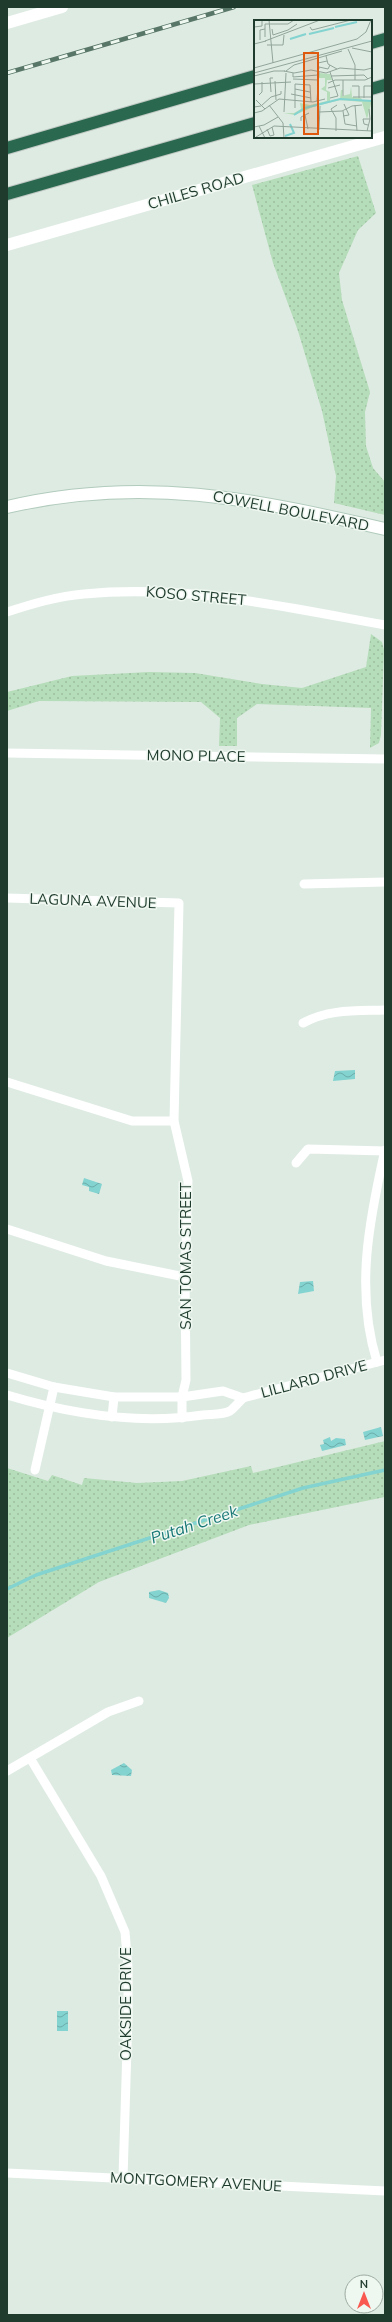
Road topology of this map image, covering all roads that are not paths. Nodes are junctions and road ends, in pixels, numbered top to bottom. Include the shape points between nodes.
1 (62, 7) edge
2 (7, 23) edge
3 (385, 39) edge
4 (372, 43) edge
5 (254, 76) edge
6 (385, 85) edge
7 (372, 89) edge
8 (254, 123) edge
9 (385, 137) edge
10 (7, 148) edge
11 (7, 194) edge
12 (7, 245) edge
13 (7, 507) edge
14 (385, 529) edge
15 (7, 612) edge
16 (385, 625) edge
17 (7, 753) edge
18 (385, 759) edge
19 (385, 882) edge
20 (304, 884) dead end
21 (7, 898) edge
22 (178, 903) joint
23 (385, 1010) edge
24 (303, 1023) dead end
25 (7, 1082) edge
26 (174, 1121) junction
27 (385, 1151) edge
28 (296, 1163) dead end
29 (7, 1229) edge
30 (185, 1277) junction
31 (381, 1361) edge
32 (7, 1373) edge
33 (54, 1387) junction
34 (7, 1395) edge
35 (114, 1397) junction
36 (182, 1397) junction
37 (243, 1398) junction
38 (49, 1408) junction
39 (112, 1417) junction
40 (182, 1418) junction
41 (35, 1470) dead end
42 (138, 1701) dead end
43 (30, 1758) junction
44 (7, 1770) edge
45 (7, 2173) edge
46 (123, 2178) junction
47 (385, 2191) edge

1 - 2 street
3 - 4 highway
5 - 10 highway
6 - 7 highway
8 - 11 highway
9 - 12 street, CHILES ROAD
13 - 14 street, COWELL BOULEVARD via 35,500 86,493 188,492 283,506
15 - 16 street, KOSO STREET via 39,602 82,594 136,591 191,593
17 - 18 street, MONO PLACE
19 - 20 street
21 - 22 street, LAGUNA AVENUE
22 - 26 street, SAN TOMAS STREET
23 - 24 street via 337,1011 317,1015
25 - 26 street via 132,1121
26 - 30 street, SAN TOMAS STREET via 188,1181
27 - 28 street via 308,1150
27 - 31 street via 368,1236 365,1271 367,1319
29 - 30 street via 106,1261
30 - 36 street, SAN TOMAS STREET via 186,1380
31 - 37 street, LILLARD DRIVE
32 - 33 street, LILLARD DRIVE
33 - 35 street, LILLARD DRIVE
33 - 38 street
34 - 38 street, LILLARD DRIVE
35 - 36 street, LILLARD DRIVE
35 - 39 street
36 - 37 street, LILLARD DRIVE via 224,1391
36 - 40 street, SAN TOMAS STREET
37 - 40 street, LILLARD DRIVE via 229,1411
38 - 39 street, LILLARD DRIVE
38 - 41 street
39 - 40 street, LILLARD DRIVE
42 - 43 street via 108,1712
43 - 44 street
43 - 46 street, OAKSIDE DRIVE via 101,1876 125,1932 128,2007
45 - 46 street, MONTGOMERY AVENUE
46 - 47 street, MONTGOMERY AVENUE

